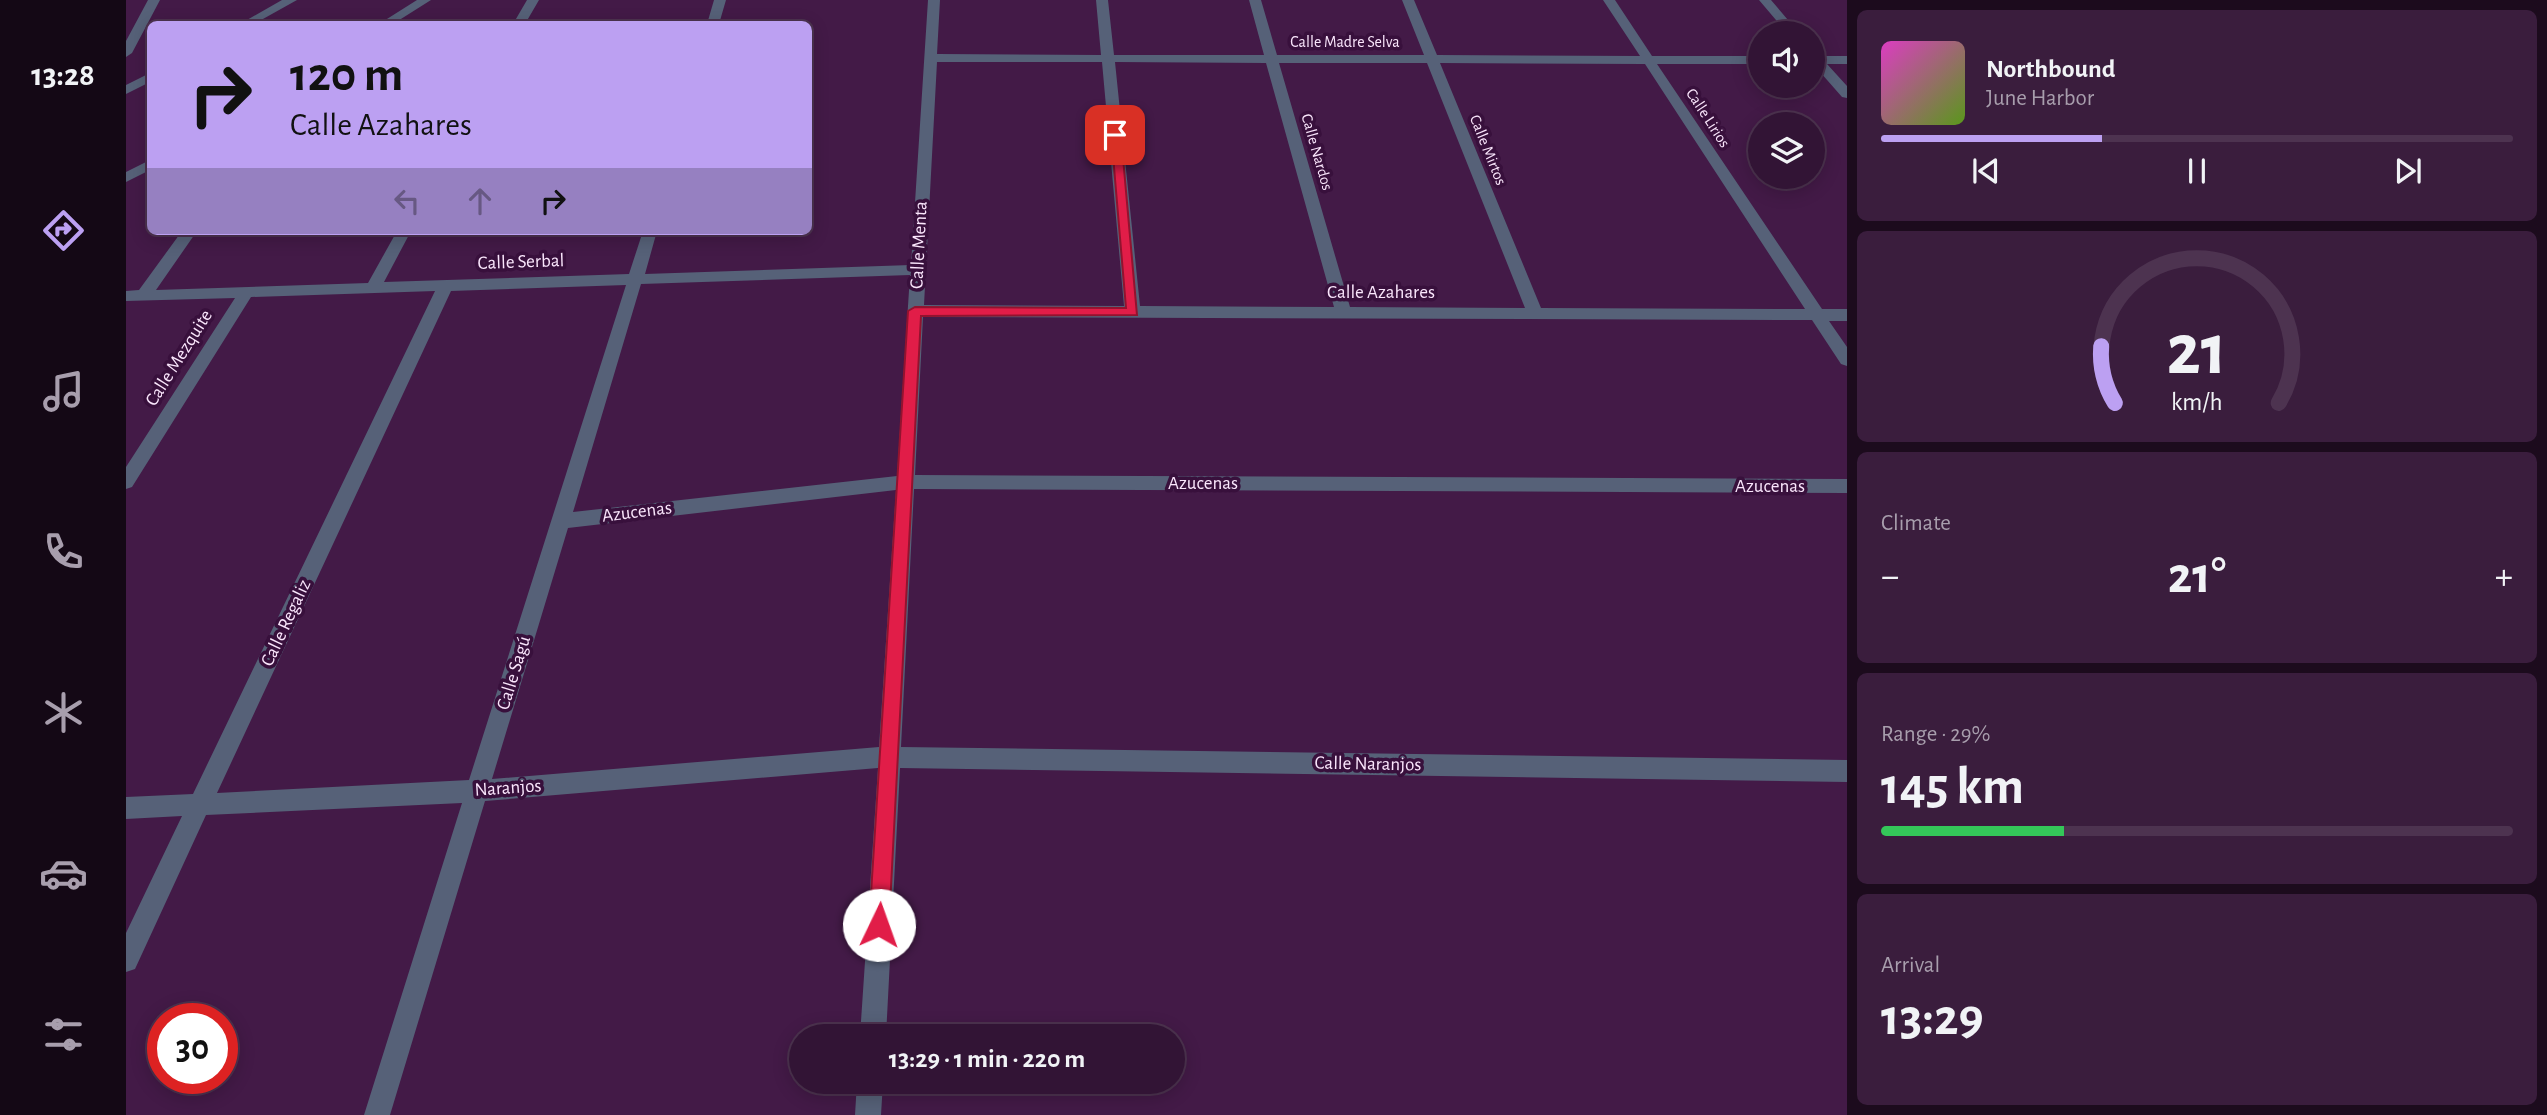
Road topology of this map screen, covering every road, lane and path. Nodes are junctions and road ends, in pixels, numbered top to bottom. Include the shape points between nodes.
1 (167, 0) edge
2 (291, 0) edge
3 (425, 0) edge
4 (533, 0) edge
5 (720, 0) edge
6 (934, 0) edge
7 (1102, 0) edge
8 (1255, 0) edge
9 (1408, 0) edge
10 (1609, 0) edge
11 (1765, 0) edge
12 (151, 4) edge
13 (252, 21) edge
14 (390, 21) edge
15 (521, 21) edge
16 (714, 21) edge
17 (1783, 21) edge
18 (126, 53) edge
19 (930, 58) junction
20 (1108, 59) junction
21 (1272, 59) junction
22 (1432, 59) junction
23 (1825, 59) edge
24 (1649, 60) junction
25 (1748, 60) edge
26 (1847, 60) edge
27 (1825, 71) edge
28 (147, 78) edge
29 (126, 90) edge
30 (1847, 94) edge
31 (147, 165) edge
32 (126, 178) edge
33 (187, 235) edge
34 (402, 235) edge
35 (649, 235) edge
36 (917, 270) junction
37 (635, 279) junction
38 (445, 286) junction
39 (373, 288) junction
40 (246, 293) junction
41 (126, 296) edge
42 (143, 296) junction
43 (915, 311) junction
44 (1133, 312) junction
45 (1345, 313) junction
46 (1535, 313) junction
47 (1817, 314) junction
48 (1847, 315) edge
49 (1847, 360) edge
50 (126, 482) edge
51 (905, 482) junction
52 (1847, 486) edge
53 (560, 521) junction
54 (889, 757) junction
55 (1847, 771) edge
56 (477, 791) junction
57 (200, 805) junction
58 (126, 807) edge
59 (126, 960) edge
60 (874, 1024) edge
61 (869, 1094) edge
62 (377, 1115) edge
63 (868, 1115) edge

1 - 12 street
2 - 13 street
3 - 14 street
4 - 15 street
5 - 16 street
6 - 19 street, Calle Menta
7 - 20 street
8 - 21 street, Calle Nardos
9 - 22 street, Calle Mirtos
10 - 24 street, Calle Lirios
11 - 17 street
12 - 18 street
19 - 20 street, Calle Madre Selva
19 - 36 street, Calle Menta
20 - 21 street, Calle Madre Selva
20 - 44 street
21 - 22 street, Calle Madre Selva
21 - 45 street, Calle Nardos
22 - 24 street, Calle Madre Selva
22 - 46 street, Calle Mirtos
23 - 26 street
24 - 25 street, Calle Madre Selva
24 - 47 street, Calle Lirios
27 - 30 street
28 - 29 street
31 - 32 street
33 - 42 street
34 - 39 street
35 - 37 street, Calle Sagú
36 - 37 street, Calle Serbal
36 - 43 street, Calle Menta
37 - 38 street, Calle Serbal
37 - 53 street, Calle Sagú
38 - 39 street, Calle Serbal
38 - 57 street, Calle Regaliz
39 - 40 street, Calle Serbal
40 - 42 street, Calle Serbal
40 - 50 street, Calle Mezquite
41 - 42 street, Calle Serbal
43 - 44 street, Calle Azahares
43 - 51 street, Calle Menta
44 - 45 street, Calle Azahares
45 - 46 street, Calle Azahares
46 - 47 street, Calle Azahares
47 - 48 street, Calle Azahares
47 - 49 street, Calle Lirios
51 - 52 street, Azucenas
51 - 53 street, Azucenas
51 - 54 street, Calle Menta
53 - 56 street, Calle Sagú
54 - 55 street, Calle Naranjos
54 - 56 street, Naranjos
54 - 60 street, Calle Menta
56 - 57 street, Naranjos
56 - 62 street, Calle Sagú
57 - 58 street, Naranjos
57 - 59 street, Calle Regaliz
61 - 63 street

